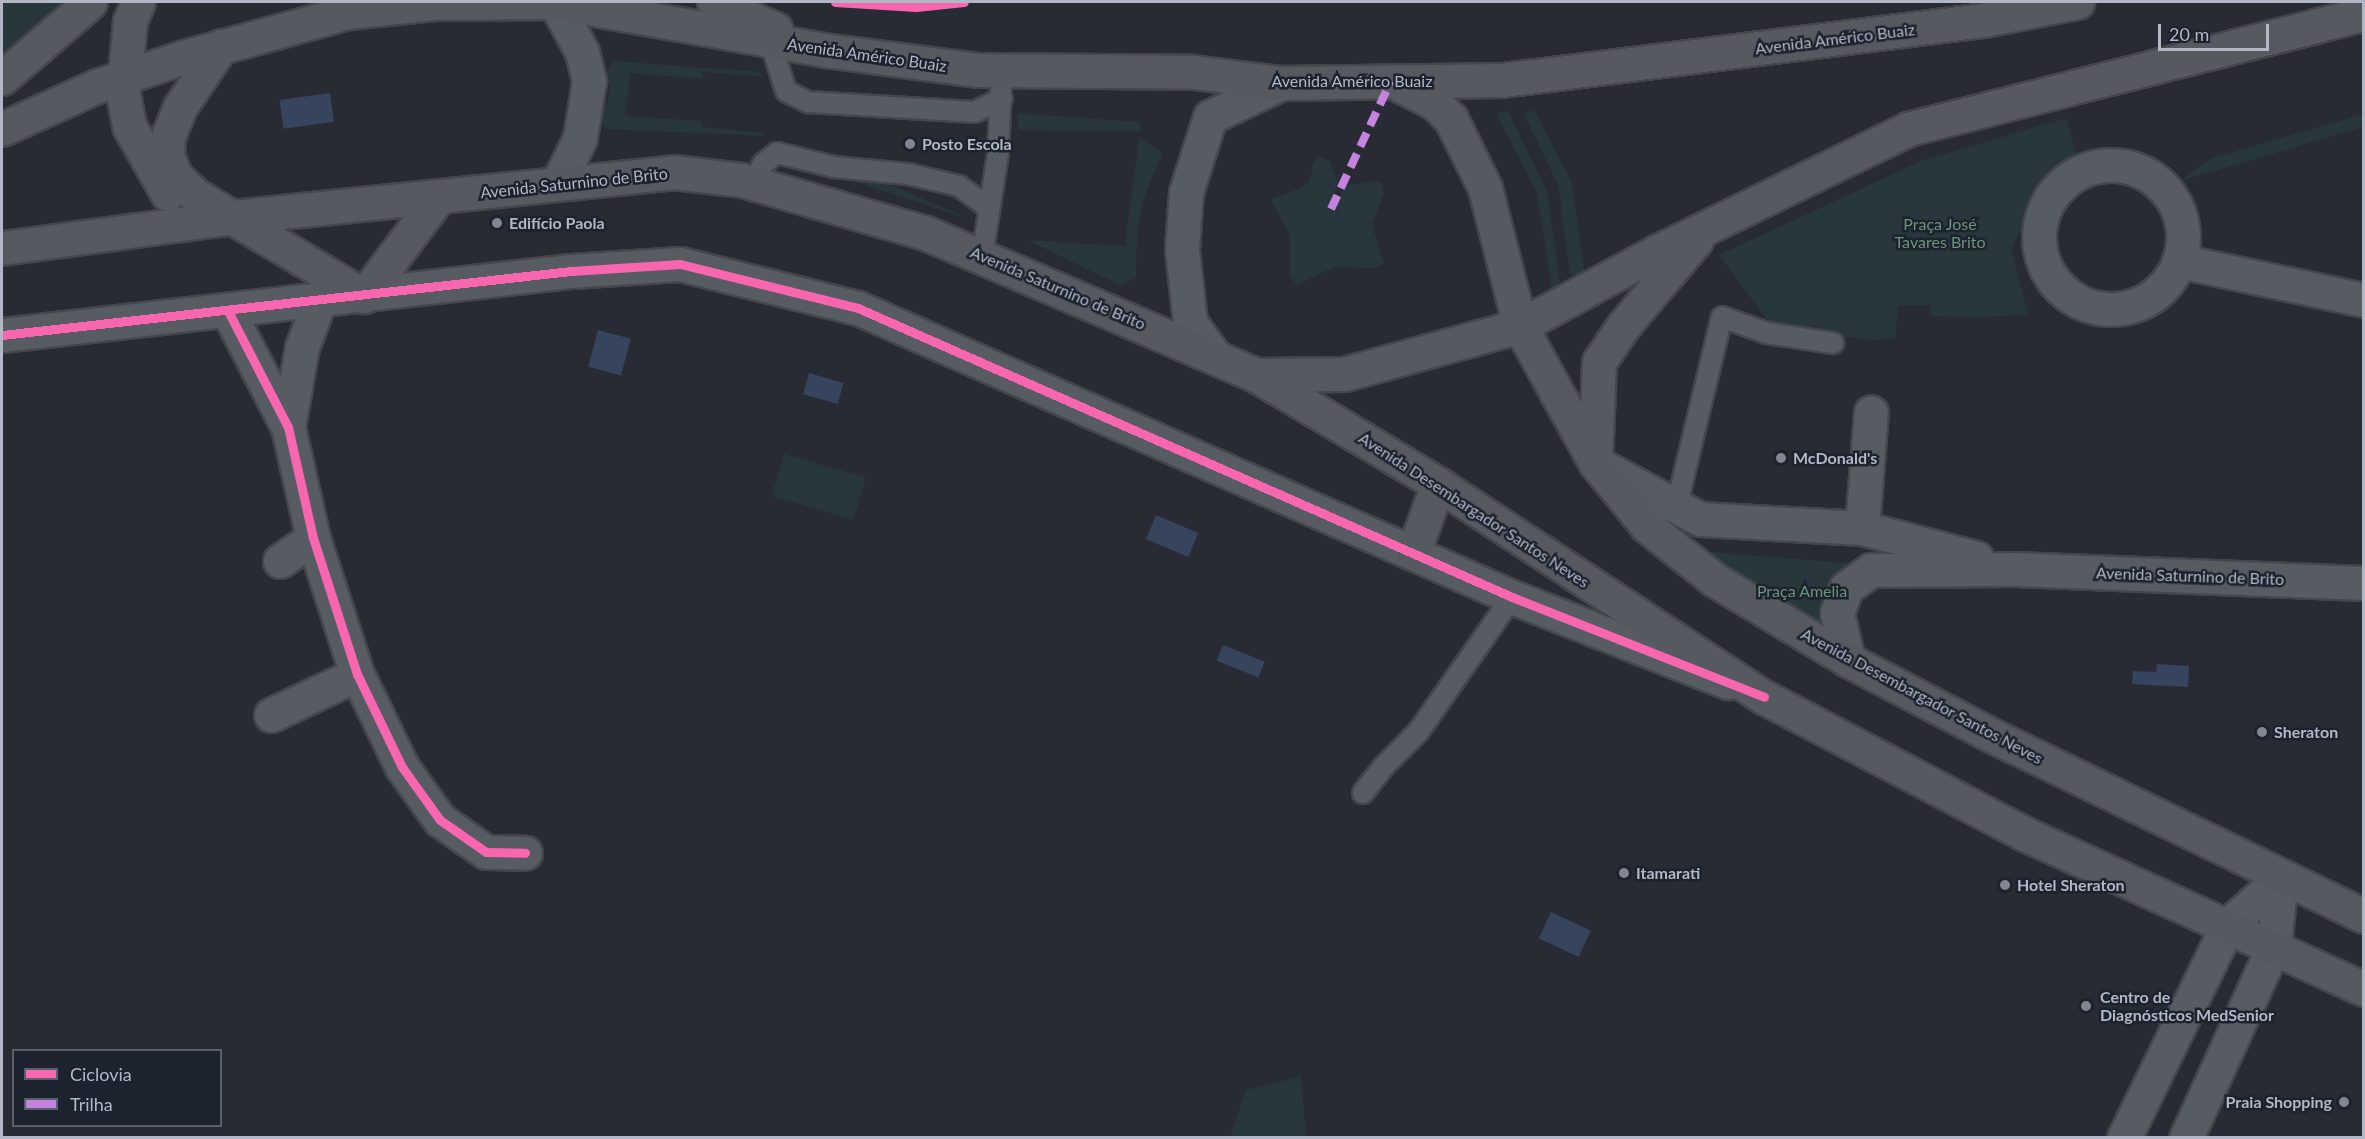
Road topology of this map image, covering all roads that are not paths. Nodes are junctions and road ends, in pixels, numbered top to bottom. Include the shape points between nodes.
1 (90, 2) edge
2 (138, 2) edge
3 (555, 2) edge
4 (714, 2) edge
5 (2077, 2) edge
6 (2364, 14) edge
7 (770, 40) junction
8 (222, 46) junction
9 (824, 50) junction
10 (124, 76) junction
11 (2, 78) edge
12 (1390, 81) junction
13 (1281, 83) junction
14 (1001, 84) junction
15 (2, 129) edge
16 (558, 183) junction
17 (754, 183) junction
18 (439, 196) junction
19 (989, 208) junction
20 (233, 217) junction
21 (194, 222) junction
22 (1706, 229) junction
23 (2, 248) edge
24 (982, 256) junction
25 (2179, 261) junction
26 (364, 296) junction
27 (2364, 300) edge
28 (319, 302) junction
29 (228, 311) junction
30 (1520, 326) junction
31 (2, 334) edge
32 (1833, 344) dead end
33 (1213, 354) junction
34 (1257, 375) junction
35 (1871, 412) dead end
36 (288, 427) junction
37 (1595, 462) junction
38 (1438, 484) junction
39 (1676, 508) junction
40 (1862, 528) junction
41 (313, 538) junction
42 (1413, 553) junction
43 (280, 561) dead end
44 (2016, 569) junction
45 (2364, 583) edge
46 (1512, 597) junction
47 (1848, 660) junction
48 (357, 674) junction
49 (1764, 697) junction
50 (271, 715) dead end
51 (1363, 794) dead end
52 (525, 853) dead end
53 (2282, 878) junction
54 (2364, 916) edge
55 (2228, 925) junction
56 (2274, 946) junction
57 (2364, 989) edge
58 (2124, 1137) edge
59 (2186, 1137) edge

1 - 11 main road
2 - 10 main road via 130,21
3 - 7 main road, Avenida Américo Buaiz
3 - 8 main road via 435,3 348,12
3 - 16 street via 582,52 589,81 580,138
4 - 9 main road
5 - 12 main road, Avenida Américo Buaiz via 1984,20 1502,80
6 - 22 main road via 1908,129
7 - 9 main road, Avenida Américo Buaiz
7 - 14 lane via 786,91 808,102 975,112
8 - 10 main road
8 - 20 main road via 180,107 168,136 167,156 176,177
9 - 14 main road, Avenida Américo Buaiz
10 - 15 main road
10 - 21 main road via 129,126 163,188
12 - 13 main road, Avenida Américo Buaiz
12 - 30 main road, Avenida Desembargador Santos Neves via 1435,103 1452,119 1485,188
13 - 14 main road, Avenida Américo Buaiz via 1193,72
13 - 33 street via 1210,117 1186,192 1182,249 1190,322
14 - 19 lane
16 - 17 main road, Avenida Saturnino de Brito via 673,172
16 - 18 main road, Avenida Saturnino de Brito
17 - 19 lane via 763,164 777,153 834,167 908,174 959,186
17 - 24 main road, Avenida Saturnino de Brito via 926,233
18 - 20 main road, Avenida Saturnino de Brito
18 - 26 main road
19 - 24 lane
20 - 21 main road, Avenida Saturnino de Brito
20 - 26 main road
21 - 23 main road, Avenida Saturnino de Brito
22 - 30 main road
22 - 37 main road via 1652,290 1599,362
24 - 33 main road, Avenida Saturnino de Brito
25 - 25 street via 2183,238 2180,215 2169,195 2152,178 2132,168 2097,166 2066,180 2050,197 2041,220 2039,244 2045,268 2059,288 2079,303 2102,309 2127,309 2149,299 2167,282
25 - 27 street
26 - 28 street
26 - 42 street via 570,271 680,264 858,308
28 - 29 street
28 - 36 street via 302,347
29 - 31 street
29 - 36 street
30 - 34 main road via 1344,374
30 - 37 main road, Avenida Desembargador Santos Neves
32 - 39 lane via 1767,333 1722,317
33 - 34 main road, Avenida Saturnino de Brito
34 - 38 main road, Avenida Desembargador Santos Neves
35 - 40 street
36 - 41 street
37 - 39 street, Avenida Saturnino de Brito
37 - 47 main road, Avenida Desembargador Santos Neves via 1647,526 1715,580
38 - 42 main road
38 - 49 main road, Avenida Desembargador Santos Neves
39 - 40 street, Avenida Saturnino de Brito via 1700,519
40 - 44 street, Avenida Saturnino de Brito
41 - 43 street
41 - 48 street
42 - 46 street
44 - 45 street, Avenida Saturnino de Brito
44 - 47 street, Avenida Saturnino de Brito via 1871,570 1846,588 1837,613
46 - 49 street
46 - 51 lane via 1419,731
47 - 53 main road, Avenida Desembargador Santos Neves
48 - 50 street
48 - 52 street via 402,767 440,820 486,852
49 - 55 main road, Avenida Desembargador Santos Neves via 2023,833
53 - 54 main road, Avenida Desembargador Santos Neves
53 - 55 street
53 - 56 street
55 - 56 main road, Avenida Desembargador Santos Neves
55 - 58 street
56 - 57 main road, Avenida Desembargador Santos Neves
56 - 59 street

